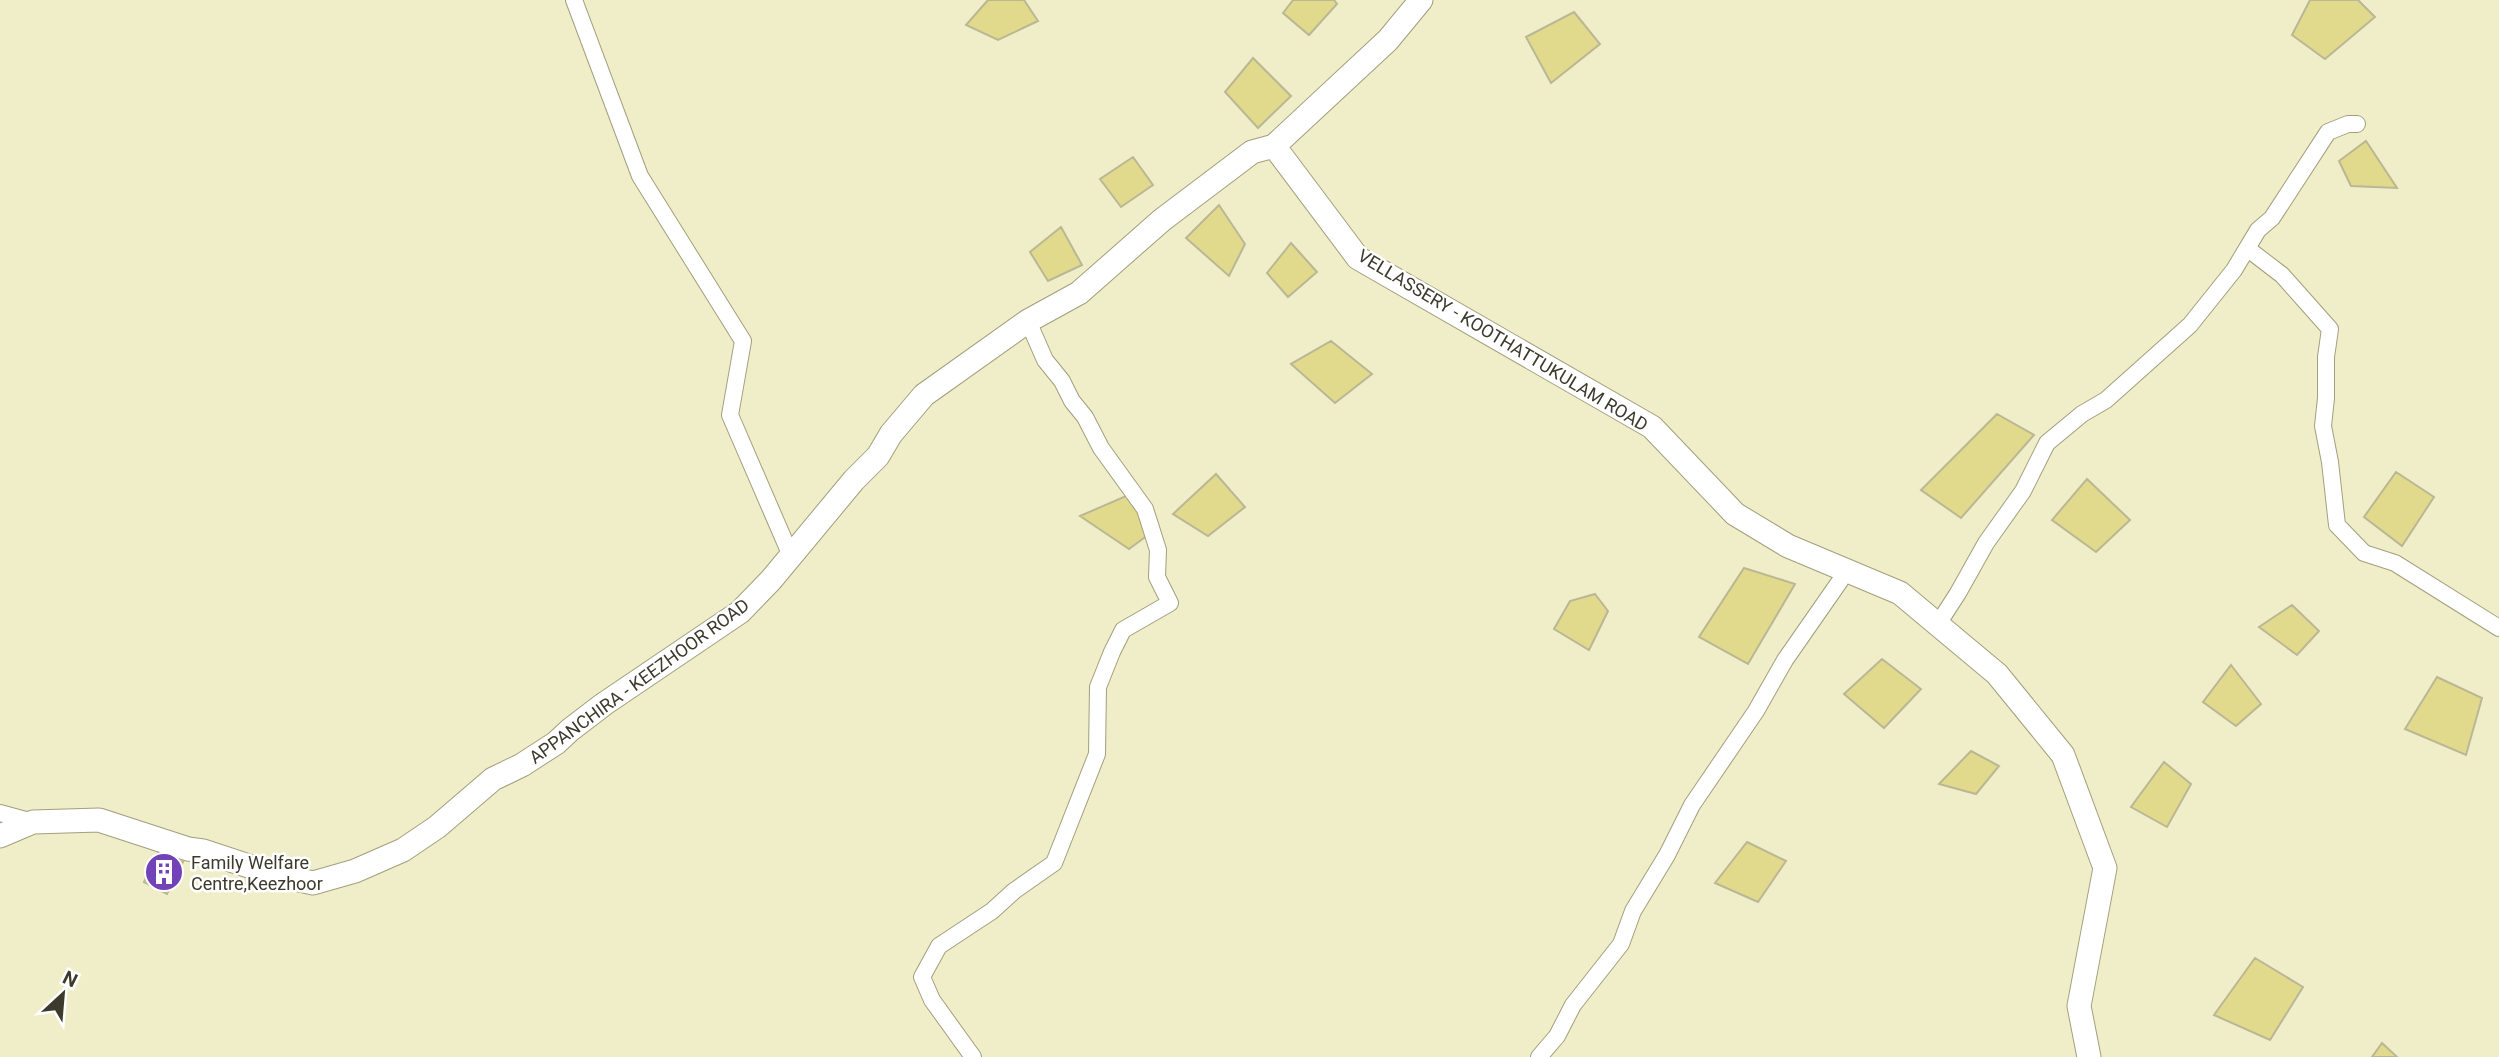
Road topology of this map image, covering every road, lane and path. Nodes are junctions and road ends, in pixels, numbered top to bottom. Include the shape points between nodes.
1 (573, 0) edge
2 (1421, 0) edge
3 (2357, 124) dead end
4 (1273, 146) junction
5 (2248, 249) junction
6 (1028, 321) junction
7 (791, 556) junction
8 (1846, 570) junction
9 (1938, 624) junction
10 (2499, 628) edge
11 (0, 813) edge
12 (33, 822) junction
13 (0, 836) edge
14 (973, 1057) edge
15 (1539, 1057) edge
16 (2089, 1057) edge

1 - 7 street via 640,176 743,341 730,415
2 - 4 main road, APPANCHIRA - KEEZHOOR ROAD via 1388,40
3 - 5 street via 2328,132
4 - 6 main road, APPANCHIRA - KEEZHOOR ROAD via 1252,152 1162,220 1079,293
4 - 8 main road, VELLASSERY - KOOTHATTUKULAM ROAD via 1358,258 1652,427 1734,514 1788,546
5 - 9 street via 2190,325 2106,400 2047,443 2023,491
5 - 10 street via 2282,275 2330,329 2323,426 2337,525 2364,553 2395,563
6 - 7 main road, APPANCHIRA - KEEZHOOR ROAD via 924,395
6 - 14 street via 1045,360 1145,509 1158,550 1157,577 1170,603 1123,630 1112,652 1098,688 1097,754 1054,863 939,946 922,976 932,1000
7 - 12 main road, APPANCHIRA - KEEZHOOR ROAD via 740,612 604,704 556,743 493,779 403,850 355,871 313,883 99,820
8 - 9 main road, VELLASSERY - KOOTHATTUKULAM ROAD via 1900,593
8 - 15 street via 1692,805 1633,911 1621,944
9 - 16 main road, VELLASSERY - KOOTHATTUKULAM ROAD via 1997,674 2063,755 2105,868 2079,1006
11 - 12 street
12 - 13 main road, APPANCHIRA - KEEZHOOR ROAD

